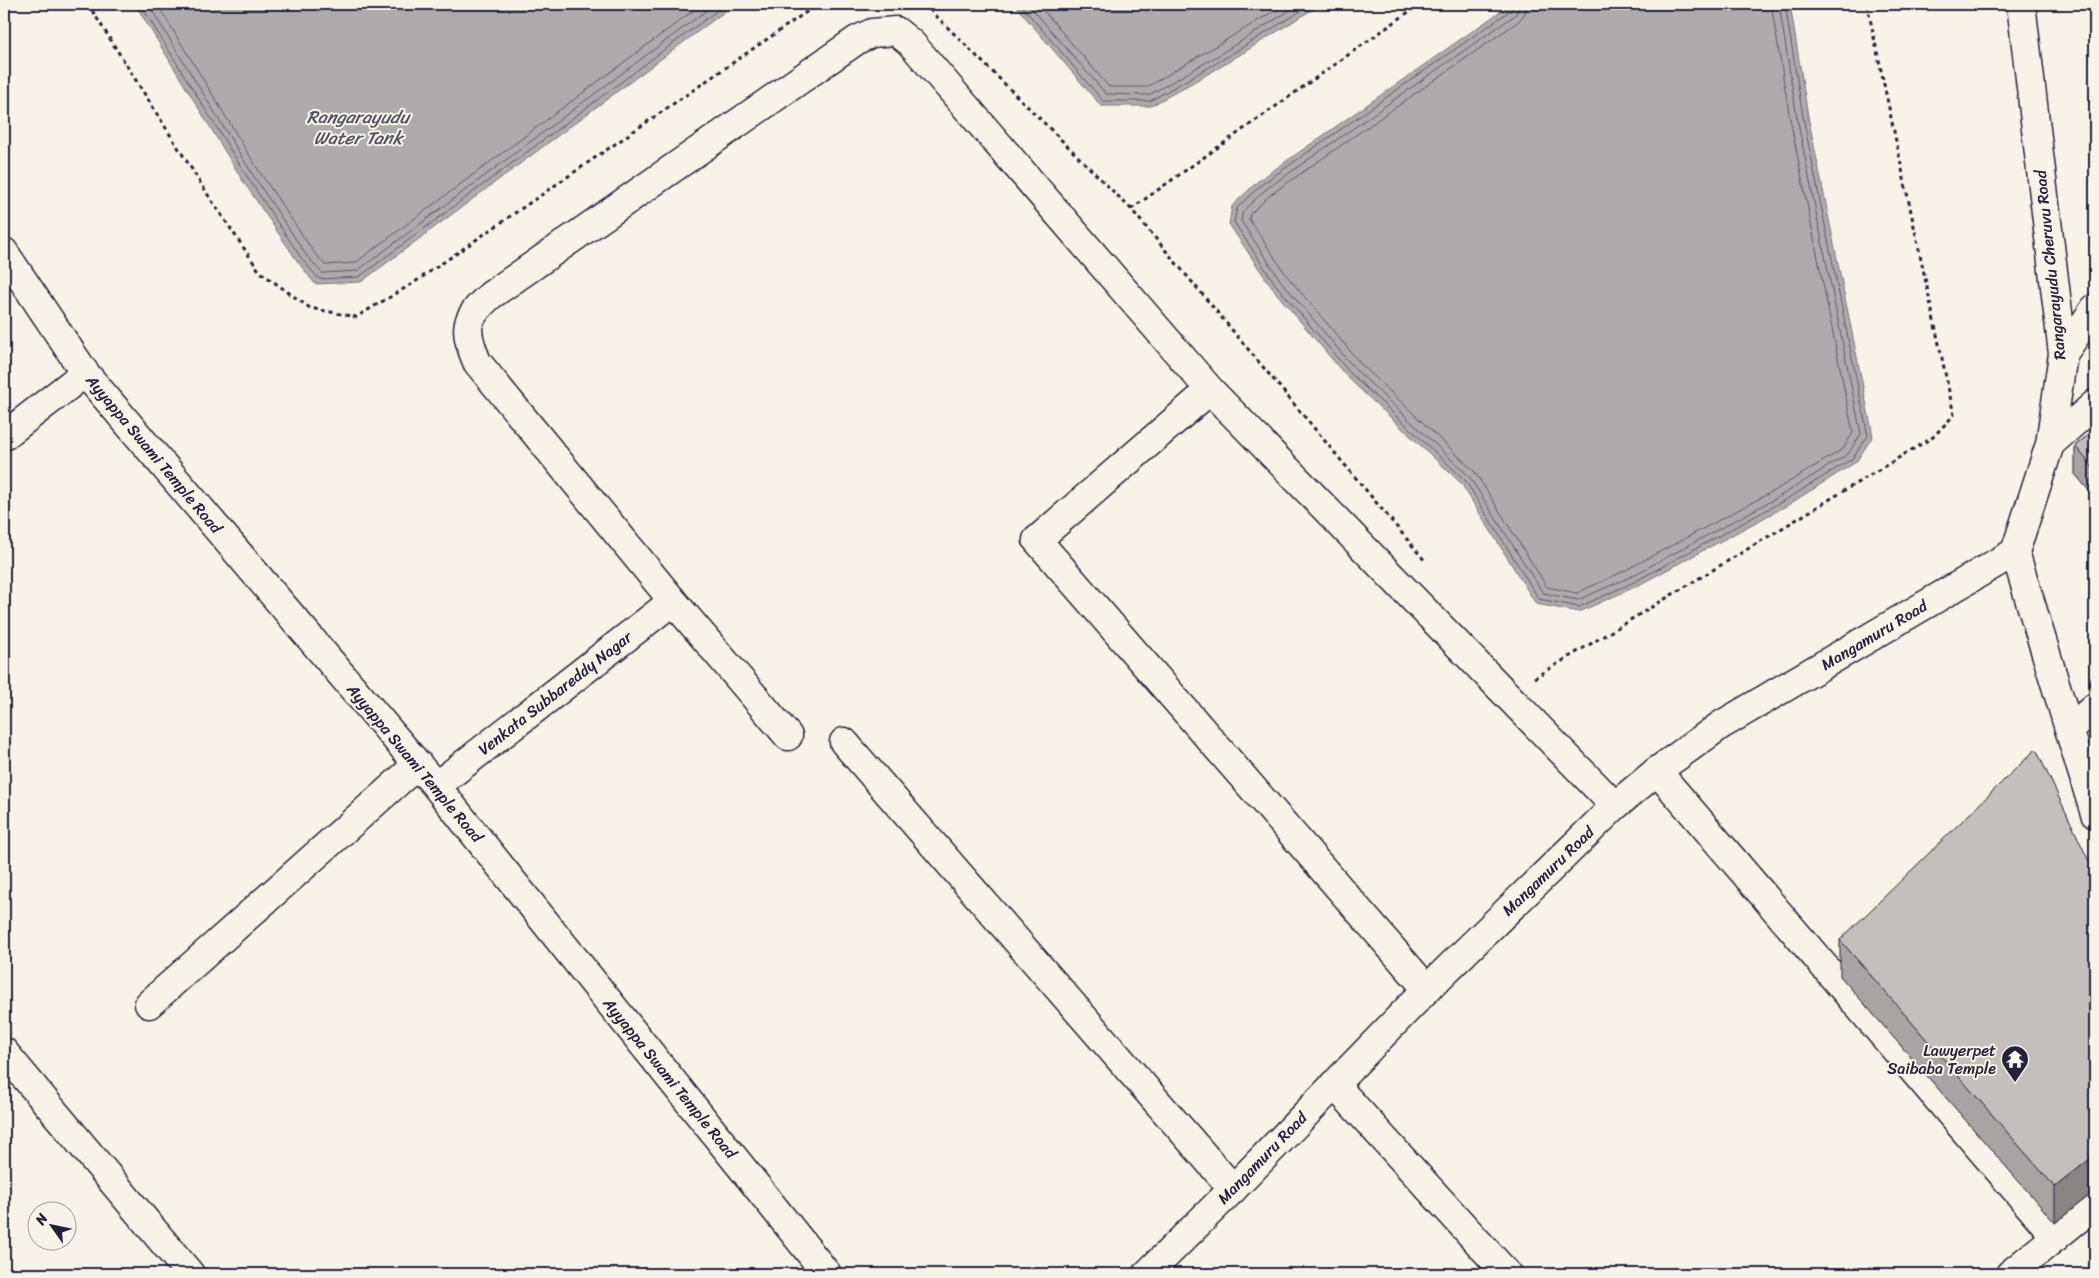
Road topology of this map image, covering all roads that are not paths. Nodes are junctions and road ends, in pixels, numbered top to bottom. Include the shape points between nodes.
1 (2021, 4) edge
2 (4, 252) edge
3 (2095, 308) edge
4 (2063, 354) junction
5 (85, 373) junction
6 (1210, 390) junction
7 (2095, 404) edge
8 (4, 436) edge
9 (2050, 444) junction
10 (2015, 552) junction
11 (673, 601) junction
12 (2095, 707) edge
13 (2070, 728) junction
14 (788, 736) dead end
15 (844, 742) dead end
16 (418, 764) junction
17 (1657, 771) junction
18 (436, 786) junction
19 (1615, 806) junction
20 (2095, 814) edge
21 (1427, 989) junction
22 (149, 1004) dead end
23 (4, 1052) edge
24 (1334, 1084) junction
25 (1232, 1189) junction
26 (2095, 1205) edge
27 (2056, 1236) junction
28 (190, 1274) edge
29 (827, 1274) edge
30 (1147, 1274) edge
31 (1507, 1274) edge
32 (2010, 1274) edge

1 - 4 street, Rangarayudu Cheruvu Road
2 - 5 street, Ayyappa Swami Temple Road
3 - 4 street
4 - 9 street, Rangarayudu Cheruvu Road
5 - 8 street
5 - 16 street, Ayyappa Swami Temple Road
6 - 11 street via 911,44 896,31 872,33 857,40 491,295 474,311 468,325 470,344 477,362
6 - 19 street
6 - 21 street via 1037,540
7 - 9 street
9 - 10 street, Rangarayudu Cheruvu Road
10 - 13 street
10 - 17 street, Mangamuru Road via 1721,726
11 - 14 street
11 - 18 street, Venkata Subbareddy Nagar
12 - 13 street
13 - 20 street
15 - 25 street
16 - 18 street, Ayyappa Swami Temple Road
16 - 22 street
17 - 19 street, Mangamuru Road
17 - 27 street
18 - 29 street, Ayyappa Swami Temple Road
19 - 21 street, Mangamuru Road
21 - 24 street, Mangamuru Road
23 - 28 street
24 - 25 street, Mangamuru Road
24 - 31 street
25 - 30 street, Mangamuru Road
26 - 27 street
27 - 32 street

